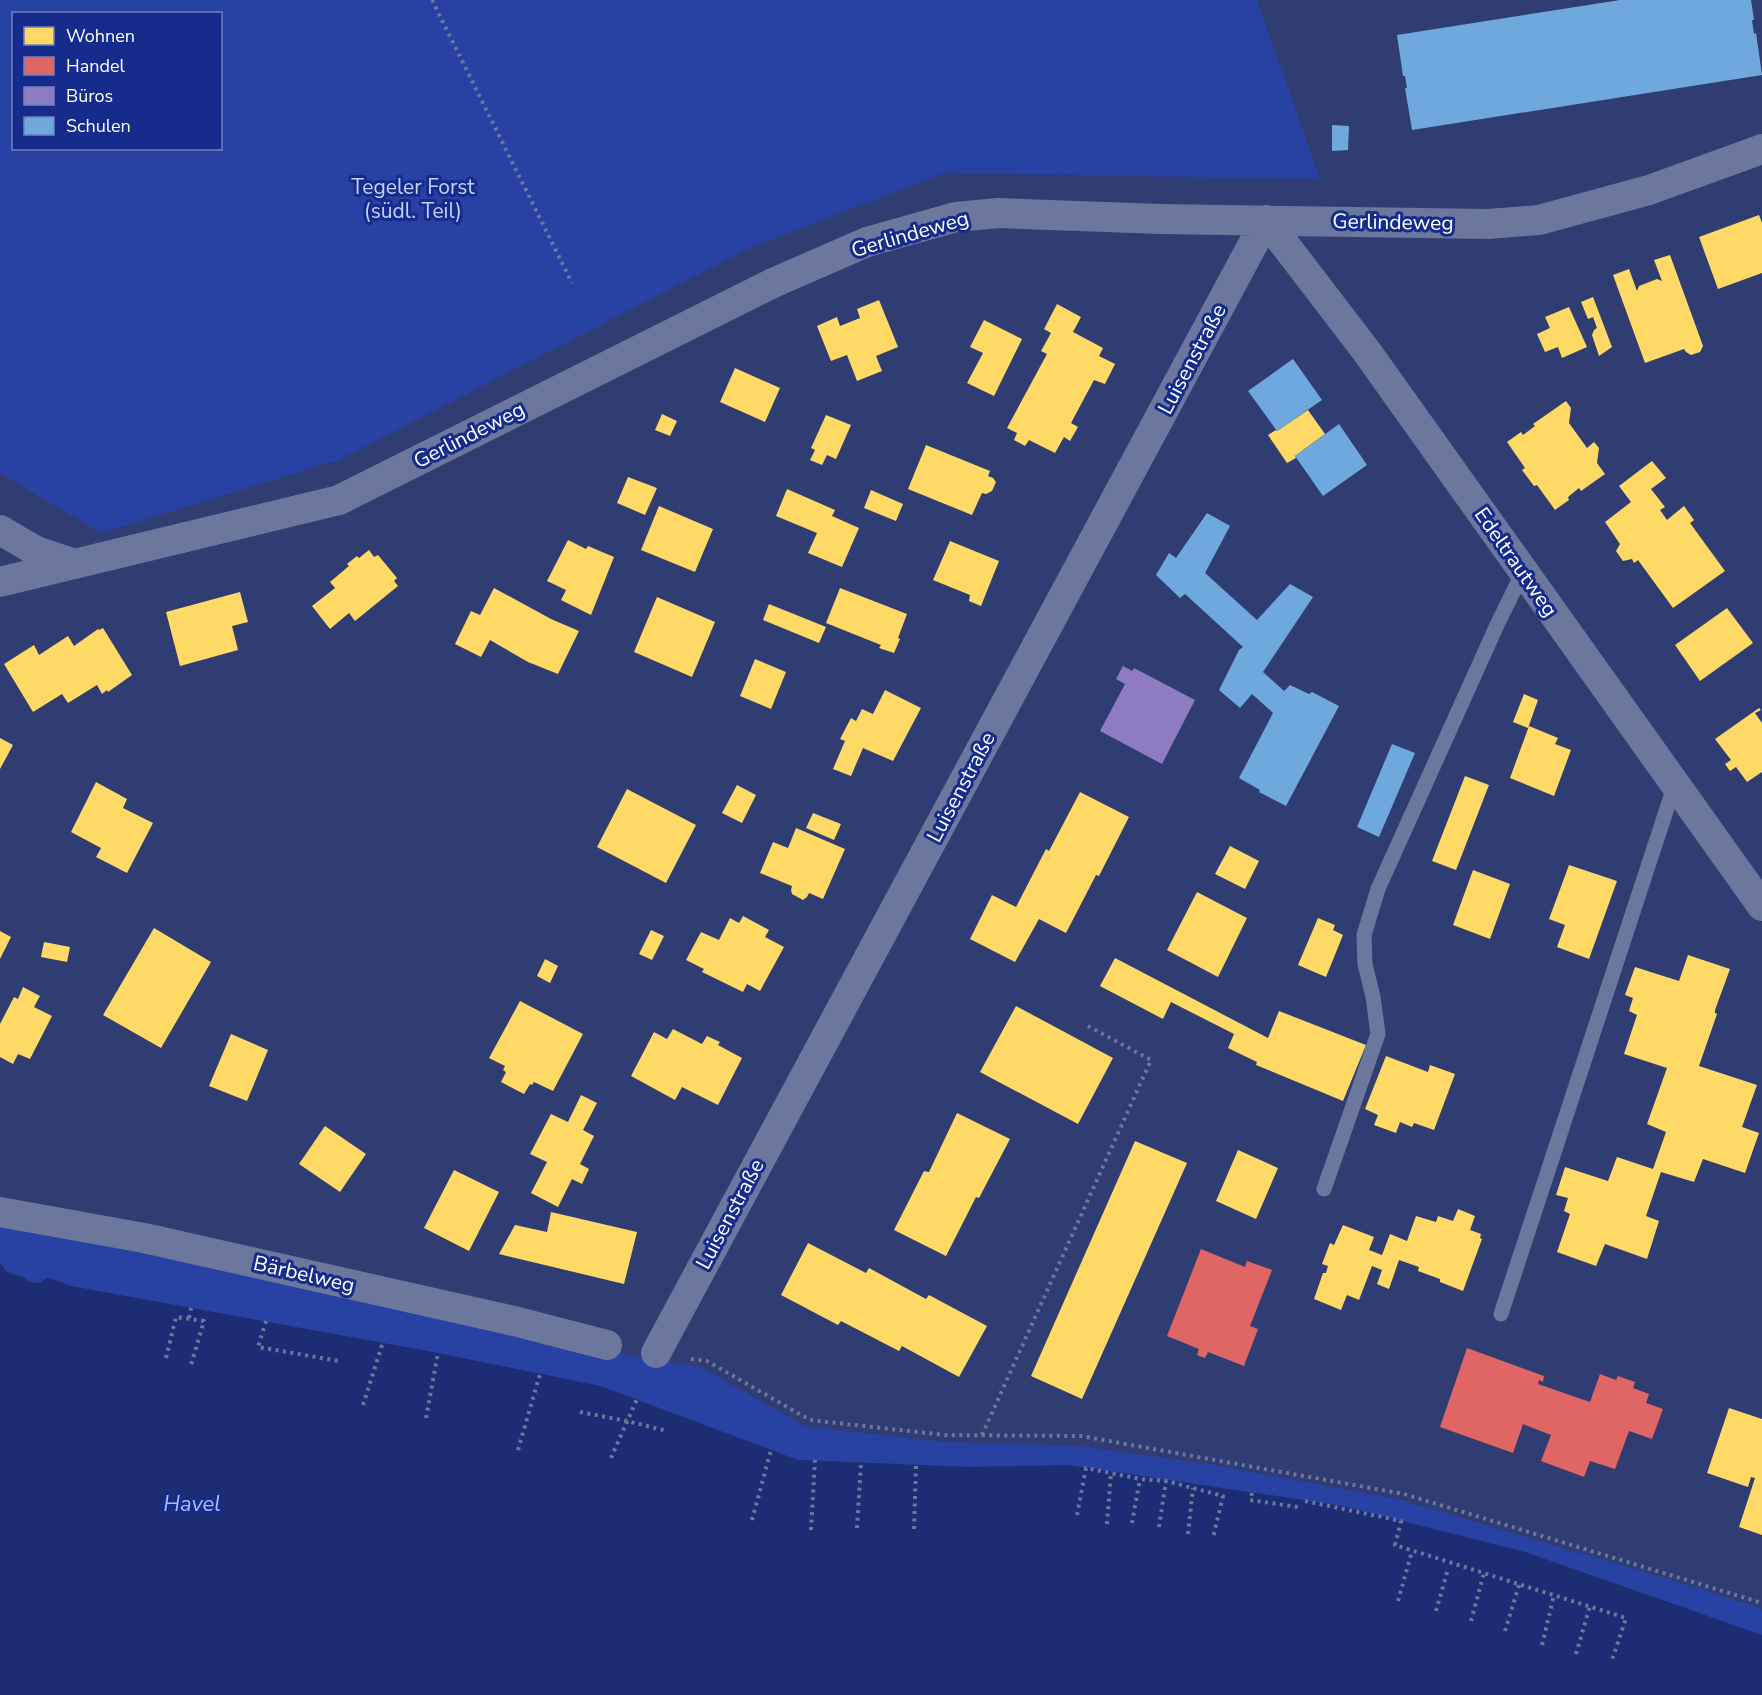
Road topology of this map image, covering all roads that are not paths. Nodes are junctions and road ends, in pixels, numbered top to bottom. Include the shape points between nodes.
1 (1762, 149) edge
2 (1266, 220) junction
3 (0, 530) edge
4 (75, 564) junction
5 (1523, 572) junction
6 (0, 582) edge
7 (1675, 784) junction
8 (1762, 906) edge
9 (1324, 1189) dead end
10 (0, 1212) edge
11 (1501, 1314) dead end
12 (607, 1345) dead end
13 (656, 1353) road end

1 - 2 street, Gerlindeweg via 1649,189 1539,220 1488,224
2 - 4 street, Gerlindeweg via 998,213 956,217 867,242 773,283 339,500
2 - 5 street, Edeltrautweg via 1367,352
2 - 13 street, Luisenstraße
3 - 4 street via 36,551
4 - 6 street, Gerlindeweg
5 - 7 street, Edeltrautweg
5 - 9 lane via 1378,889 1364,935 1365,964 1378,1034
7 - 8 street, Edeltrautweg
7 - 11 lane
10 - 12 street, Bärbelweg via 144,1238

